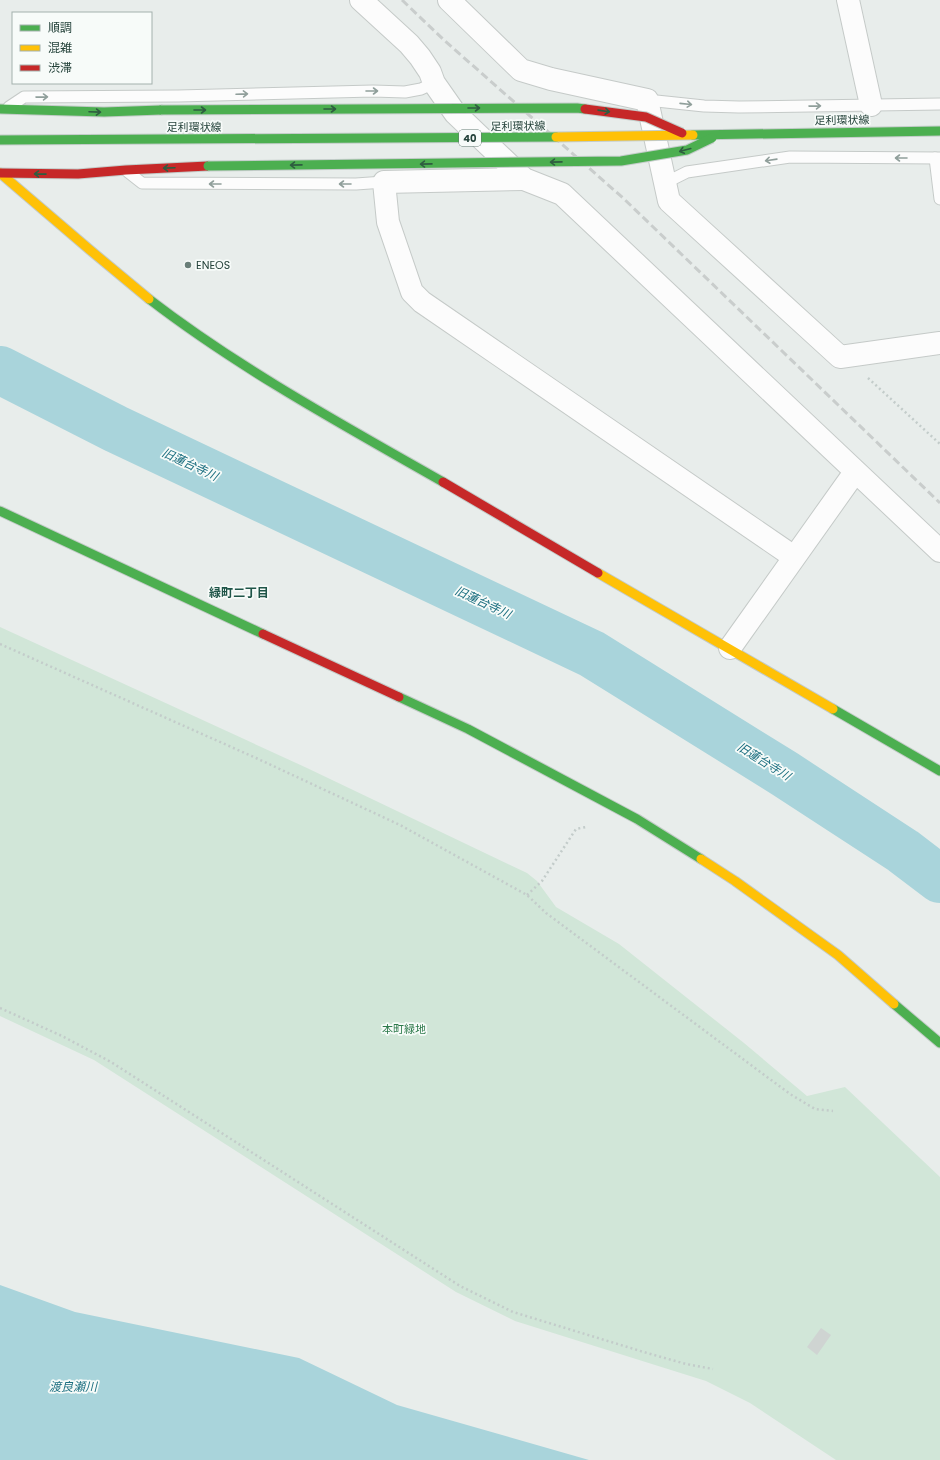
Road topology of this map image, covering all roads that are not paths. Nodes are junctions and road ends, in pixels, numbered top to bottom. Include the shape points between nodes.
1 (361, 0) edge
2 (449, 0) edge
3 (848, 0) edge
4 (434, 83) junction
5 (647, 100) junction
6 (940, 104) edge
7 (871, 105) junction
8 (4, 109) edge
9 (940, 131) edge
10 (720, 134) junction
11 (687, 135) junction
12 (0, 140) edge
13 (937, 158) edge
14 (126, 170) junction
15 (0, 173) edge
16 (524, 179) junction
17 (384, 182) junction
18 (665, 183) junction
19 (940, 199) edge
20 (940, 343) edge
21 (855, 472) junction
22 (0, 511) edge
23 (940, 551) edge
24 (794, 557) junction
25 (730, 648) junction
26 (940, 771) edge
27 (940, 1043) edge

1 - 4 street via 409,44 430,72
2 - 5 street via 521,70
3 - 7 street
8 -> 4 lane via 24,97 405,92
4 - 16 street via 455,113
5 -> 7 lane via 739,107
5 - 18 street
6 - 7 lane
8 -> 11 main road, bridge via 104,112 577,108 646,117
9 - 10 main road, 足利環状線 / 40, bridge
10 - 11 main road, 足利環状線 / 40, bridge
10 -> 14 main road, bridge via 687,150 621,161 208,166
11 - 12 main road, 足利環状線 / 40, bridge
13 -> 18 lane via 790,158 687,172
13 - 19 lane
14 -> 15 main road via 78,174
17 -> 14 lane via 142,183
15 - 25 main road via 125,280 181,323 226,353 325,414
16 - 17 street
16 - 21 street via 562,194
17 - 24 street via 388,222 412,292 422,302
18 - 20 street via 669,201 840,357
21 - 23 street
21 - 24 street
22 - 27 main road via 468,729 630,816 736,881 838,955
24 - 25 street
25 - 26 main road

